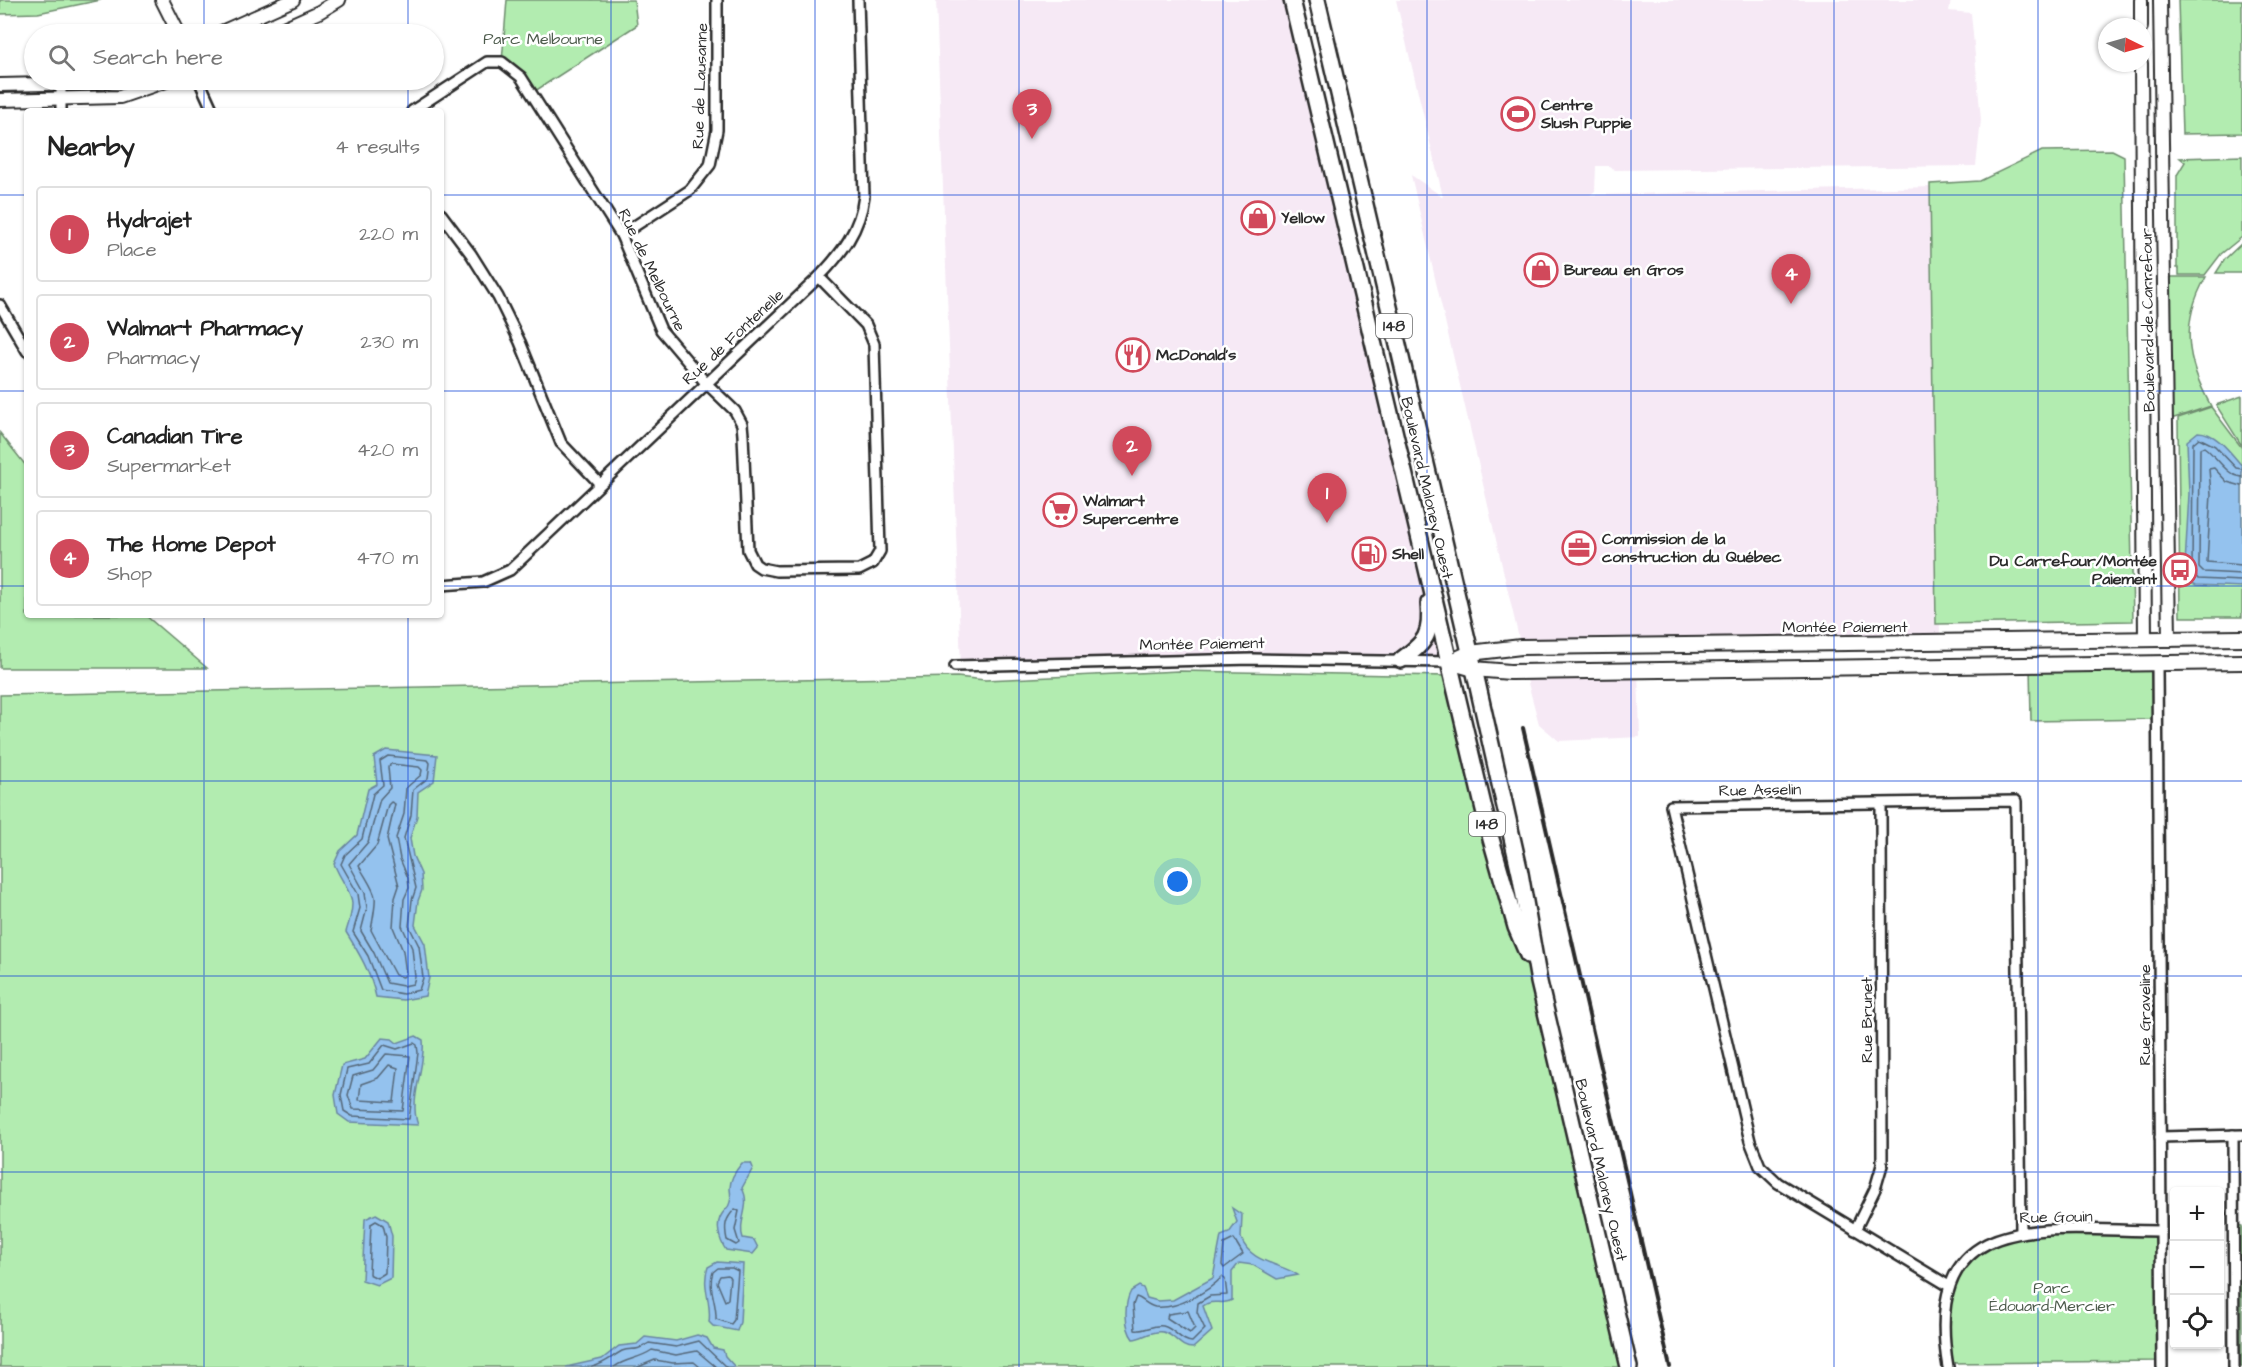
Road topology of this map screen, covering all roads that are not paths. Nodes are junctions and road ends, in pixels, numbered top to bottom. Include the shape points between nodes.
1 (162, 0) edge
2 (293, 0) edge
3 (339, 0) edge
4 (717, 0) edge
5 (858, 0) edge
6 (1292, 0) edge
7 (1317, 0) edge
8 (2141, 0) edge
9 (2160, 0) edge
10 (2141, 18) edge
11 (173, 24) edge
12 (239, 24) edge
13 (290, 24) edge
14 (2141, 72) edge
15 (0, 85) edge
16 (24, 85) edge
17 (61, 90) edge
18 (140, 90) edge
19 (204, 90) edge
20 (0, 100) edge
21 (60, 105) edge
22 (212, 108) edge
23 (417, 108) edge
24 (444, 218) edge
25 (621, 235) junction
26 (819, 277) junction
27 (0, 305) edge
28 (24, 346) edge
29 (705, 382) junction
30 (599, 483) junction
31 (1425, 558) junction
32 (444, 585) edge
33 (2242, 638) edge
34 (2145, 640) junction
35 (2169, 640) junction
36 (1470, 653) junction
37 (1401, 660) junction
38 (1450, 662) junction
39 (2242, 662) edge
40 (2157, 663) junction
41 (955, 666) dead end
42 (1474, 669) junction
43 (1881, 804) junction
44 (1539, 982) junction
45 (2238, 1135) edge
46 (2160, 1137) junction
47 (2238, 1225) edge
48 (1855, 1230) junction
49 (2022, 1231) junction
50 (2161, 1231) junction
51 (1949, 1286) junction
52 (1629, 1367) edge
53 (1948, 1367) edge
54 (2162, 1367) edge
55 (2234, 1367) edge

1 - 11 street
2 - 12 street
3 - 13 street
4 - 25 street, Rue de Lausanne via 717,130 710,165 690,190
5 - 26 street, Rue de Fontenelle via 863,209 847,246
6 - 31 main road, Boulevard Maloney Ouest / 148
7 - 36 main road, Boulevard Maloney Ouest / 148
8 - 10 street
9 - 35 street, Boulevard de Carrefour
14 - 34 street, Boulevard de Carrefour
15 - 16 street
17 - 21 street
18 - 21 street via 120,97
19 - 22 street
20 - 21 street
23 - 25 street, Rue de Melbourne via 484,64 495,61 510,66 532,93
24 - 30 street via 498,297 561,443
25 - 29 street, Rue de Melbourne via 662,330
26 - 29 street, Rue de Fontenelle
26 - 29 street, Rue de Melbourne via 866,325 874,344 882,540 873,563 859,570 782,571 755,564 747,541 742,424 735,411
27 - 28 street
29 - 30 street, Rue de Fontenelle
30 - 32 street, Rue de Fontenelle via 502,576 483,582
31 - 37 main road via 1430,628 1421,645
31 - 38 main road, Boulevard Maloney Ouest / 148
33 - 35 main road, Montée Paiement
34 - 35 main road, Montée Paiement
34 - 36 main road, Montée Paiement via 1521,647
34 - 40 main road
35 - 40 main road
36 - 38 main road, Montée Paiement
36 - 42 main road, Boulevard Maloney Ouest / 148
37 - 38 street, Montée Paiement
37 - 41 street, Montée Paiement
38 - 42 main road, Montée Paiement
38 - 44 main road, Boulevard Maloney Ouest / 148 via 1491,839 1516,927
39 - 40 main road, Montée Paiement
40 - 42 main road, Montée Paiement via 1517,672
40 - 46 street, Rue Graveline
42 - 44 main road, Boulevard Maloney Ouest / 148 via 1520,873
43 - 48 street, Rue Brunet via 1882,1165
43 - 48 street, Rue Asselin via 1671,806 1755,1155 1767,1175
43 - 49 street, Rue Asselin via 2016,801
44 - 52 main road, Boulevard Maloney Ouest / 148
45 - 46 street
45 - 47 street
46 - 50 street, Rue Graveline
47 - 55 street
48 - 51 street, Rue Asselin
49 - 50 street, Rue Gouin
49 - 51 street, Rue Gouin via 1985,1243 1966,1260
50 - 54 street, Rue Graveline
51 - 53 street, Rue Gouin via 1943,1312

